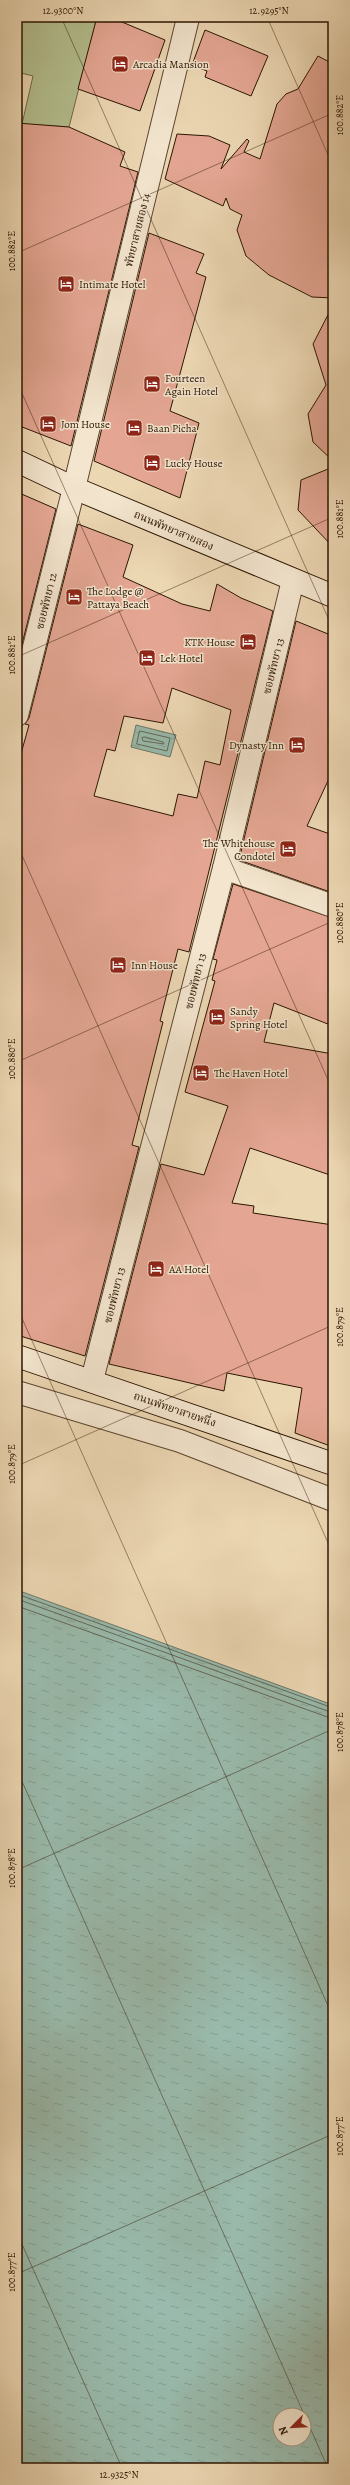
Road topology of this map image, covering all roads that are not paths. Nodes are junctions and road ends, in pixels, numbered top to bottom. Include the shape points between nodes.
1 (188, 18) dead end
2 (17, 461) edge
3 (74, 488) junction
4 (293, 580) junction
5 (333, 596) edge
6 (17, 714) edge
7 (224, 868) junction
8 (333, 906) edge
9 (17, 1356) edge
10 (92, 1380) junction
11 (17, 1392) edge
12 (333, 1464) edge
13 (333, 1500) edge

1 - 3 street, พัทยาสายสอง 14
2 - 3 street, ถนนพัทยาสายสอง
3 - 4 street, ถนนพัทยาสายสอง
3 - 6 street, ซอยพัทยา 12
4 - 5 street, ถนนพัทยาสายสอง
4 - 7 street, ซอยพัทยา 13
7 - 8 street
7 - 10 street, ซอยพัทยา 13
9 - 10 street, ถนนพัทยาสายหนึ่ง
10 - 12 street, ถนนพัทยาสายหนึ่ง
11 - 13 street via 180,1441

